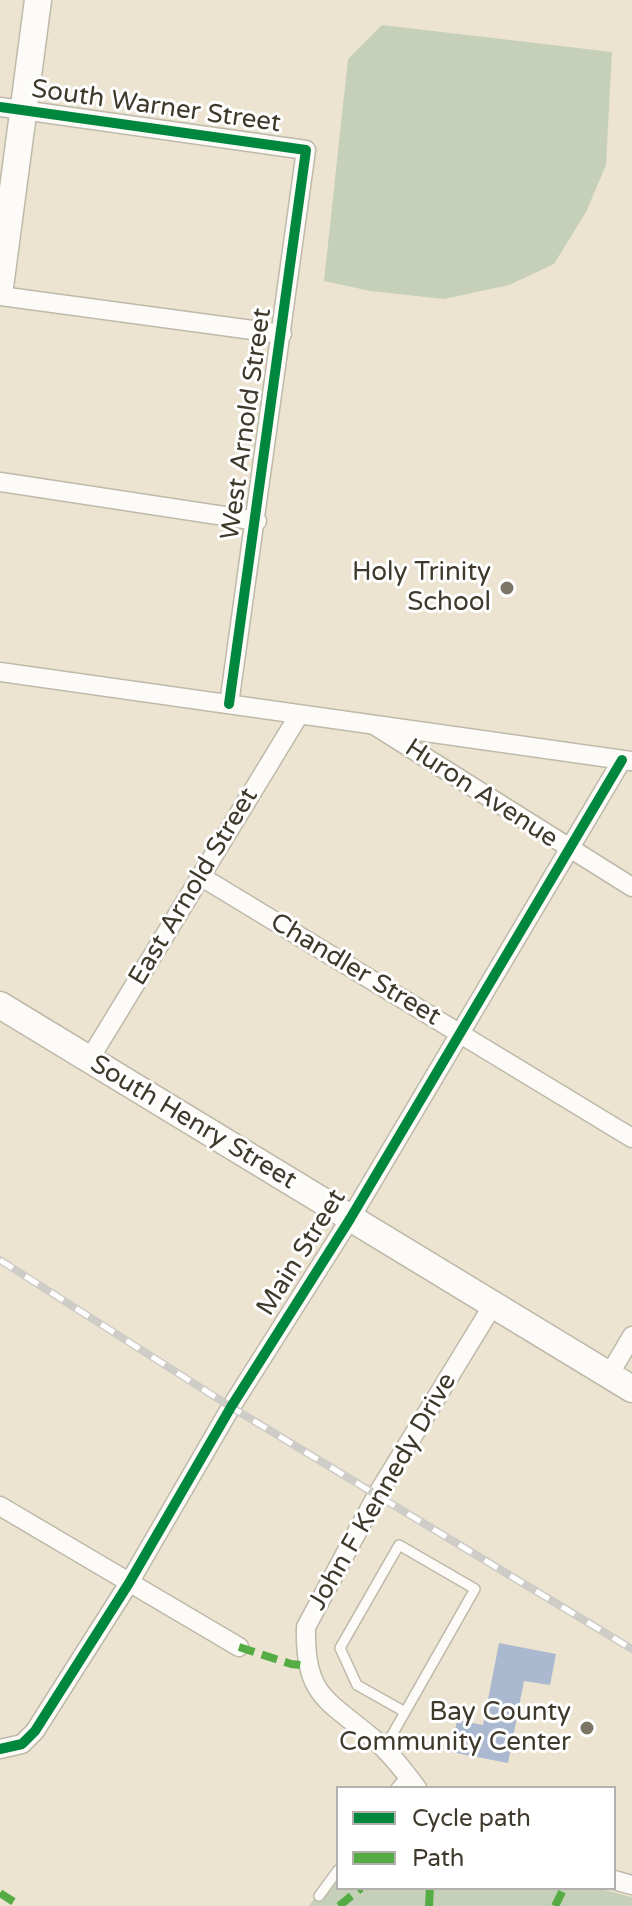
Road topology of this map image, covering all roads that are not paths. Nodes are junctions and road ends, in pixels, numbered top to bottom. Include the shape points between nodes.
1 (38, 0) edge
2 (12, 109) edge
3 (306, 150) joint
4 (0, 287) edge
5 (0, 296) edge
6 (282, 334) junction
7 (0, 482) edge
8 (257, 521) junction
9 (0, 672) edge
10 (229, 704) junction
11 (299, 715) junction
12 (372, 724) junction
13 (627, 760) edge
14 (570, 851) junction
15 (200, 876) junction
16 (632, 887) edge
17 (0, 1005) edge
18 (461, 1035) junction
19 (89, 1060) junction
20 (632, 1138) edge
21 (350, 1219) junction
22 (493, 1305) junction
23 (632, 1336) edge
24 (609, 1375) junction
25 (632, 1389) edge
26 (0, 1506) edge
27 (129, 1583) junction
28 (239, 1647) dead end
29 (405, 1712) junction
30 (0, 1749) edge
31 (384, 1749) junction
32 (407, 1784) edge
33 (336, 1873) edge
34 (319, 1896) dead end

1 - 2 street
2 - 3 street, South Warner Street
2 - 4 street
3 - 6 street, West Arnold Street
5 - 6 street
6 - 8 street, West Arnold Street
7 - 8 street
8 - 10 street, West Arnold Street
9 - 10 street
10 - 11 street
11 - 12 street
11 - 15 street, East Arnold Street
12 - 13 street
12 - 14 street, Huron Avenue
13 - 14 street, Main Street
14 - 16 street, Huron Avenue
14 - 18 street, Main Street
15 - 18 street, Chandler Street
15 - 19 street, East Arnold Street
17 - 19 street, South Henry Street
18 - 20 street, Chandler Street
18 - 21 street, Main Street
19 - 21 street, South Henry Street
21 - 22 street, South Henry Street
21 - 27 street, Main Street via 231,1407
22 - 24 street, South Henry Street
22 - 31 street, John F Kennedy Drive via 378,1493 306,1627 311,1680 329,1703
23 - 24 street
24 - 25 street, South Henry Street
26 - 27 street
27 - 28 street
27 - 30 street, Main Street via 35,1731 22,1744
29 - 29 lane via 475,1589 399,1545 340,1648 357,1685
29 - 31 lane
31 - 32 street, John F Kennedy Drive
33 - 34 lane

